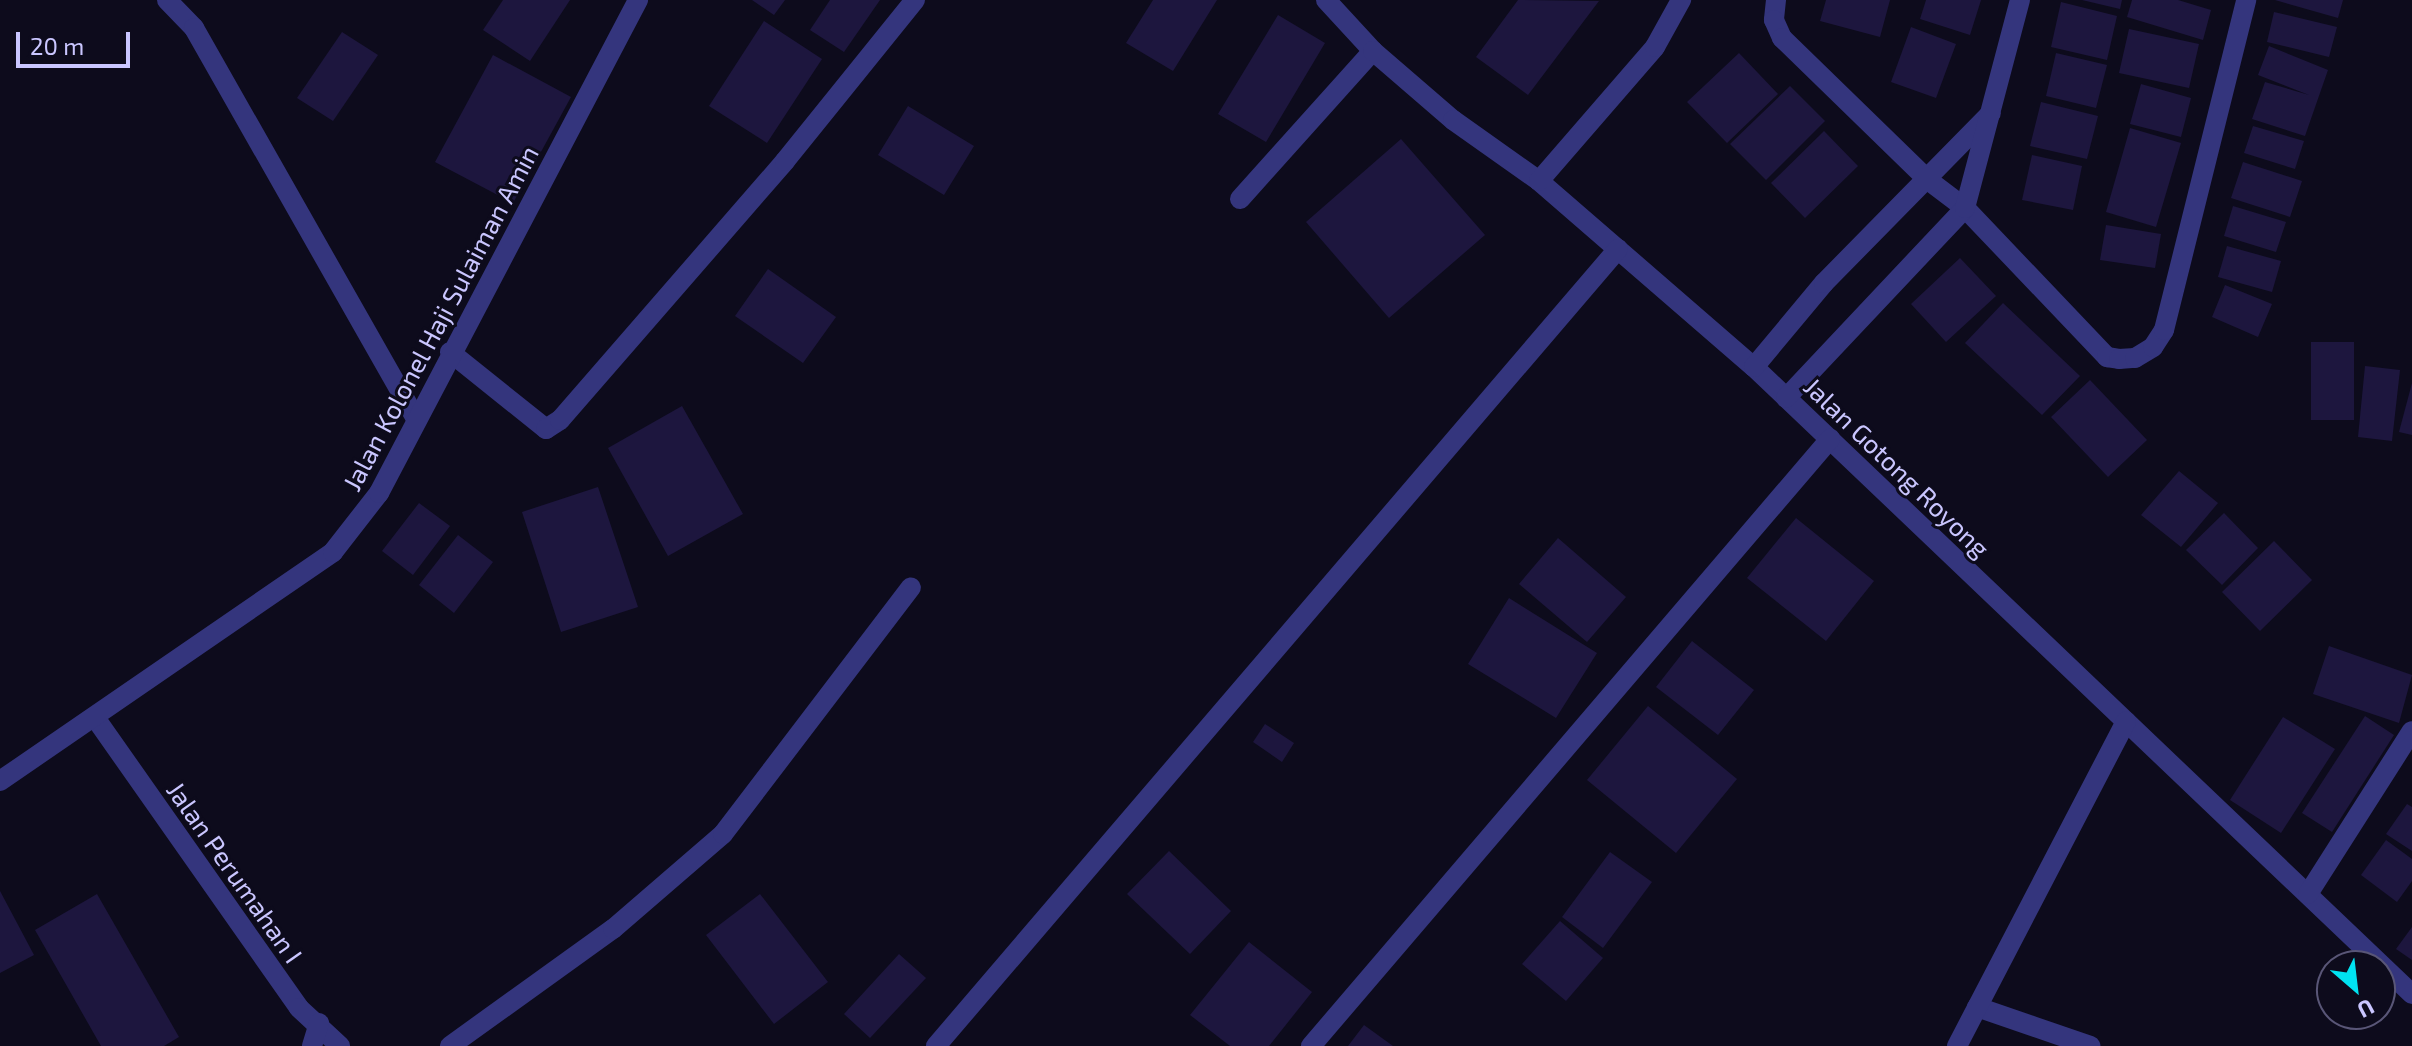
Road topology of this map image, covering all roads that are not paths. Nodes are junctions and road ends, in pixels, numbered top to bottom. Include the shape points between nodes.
1 (167, 0) edge
2 (638, 0) edge
3 (915, 0) edge
4 (1326, 0) edge
5 (1681, 0) edge
6 (1776, 0) edge
7 (2020, 0) edge
8 (2246, 0) edge
9 (1373, 51) junction
10 (1994, 110) junction
11 (1928, 180) junction
12 (1539, 181) junction
13 (1240, 199) dead end
14 (1965, 208) junction
15 (1618, 249) junction
16 (450, 352) junction
17 (1754, 367) junction
18 (1786, 398) junction
19 (415, 417) junction
20 (1830, 439) junction
21 (911, 587) dead end
22 (96, 719) junction
23 (2126, 721) junction
24 (2412, 731) edge
25 (0, 781) edge
26 (2308, 894) junction
27 (2412, 994) edge
28 (1977, 1007) junction
29 (319, 1023) junction
30 (312, 1046) edge
31 (340, 1046) edge
32 (450, 1046) edge
33 (936, 1046) edge
34 (1311, 1046) edge
35 (1957, 1046) edge
36 (2090, 1046) edge

1 - 19 street via 194,28
2 - 16 street, Jalan Kolonel Haji Sulaiman Amin
3 - 16 street via 785,161 560,420 546,429
4 - 9 street, Jalan Gotong Royong
5 - 12 street via 1655,47
6 - 11 street via 1774,20 1782,38
7 - 10 street
8 - 14 street via 2164,330 2153,347 2135,358 2107,357
9 - 12 street, Jalan Gotong Royong via 1453,120
9 - 13 street
10 - 11 street
10 - 14 street
11 - 14 street
11 - 17 street via 1824,283
12 - 15 street, Jalan Gotong Royong
14 - 18 street
15 - 17 street, Jalan Gotong Royong
15 - 33 street
16 - 19 street, Jalan Kolonel Haji Sulaiman Amin
17 - 18 street, Jalan Gotong Royong
18 - 20 street, Jalan Gotong Royong
19 - 22 street, Jalan Kolonel Haji Sulaiman Amin via 379,493 333,552
20 - 23 street, Jalan Gotong Royong
20 - 34 street
21 - 32 street via 723,834 613,929
22 - 25 street, Jalan Kolonel Haji Sulaiman Amin
22 - 29 street, Jalan Perumahan I via 299,1008
23 - 26 street, Jalan Gotong Royong
23 - 28 street
24 - 26 street
26 - 27 street, Jalan Gotong Royong
28 - 35 street
28 - 36 street
29 - 30 street
29 - 31 street, Jalan Perumahan I

